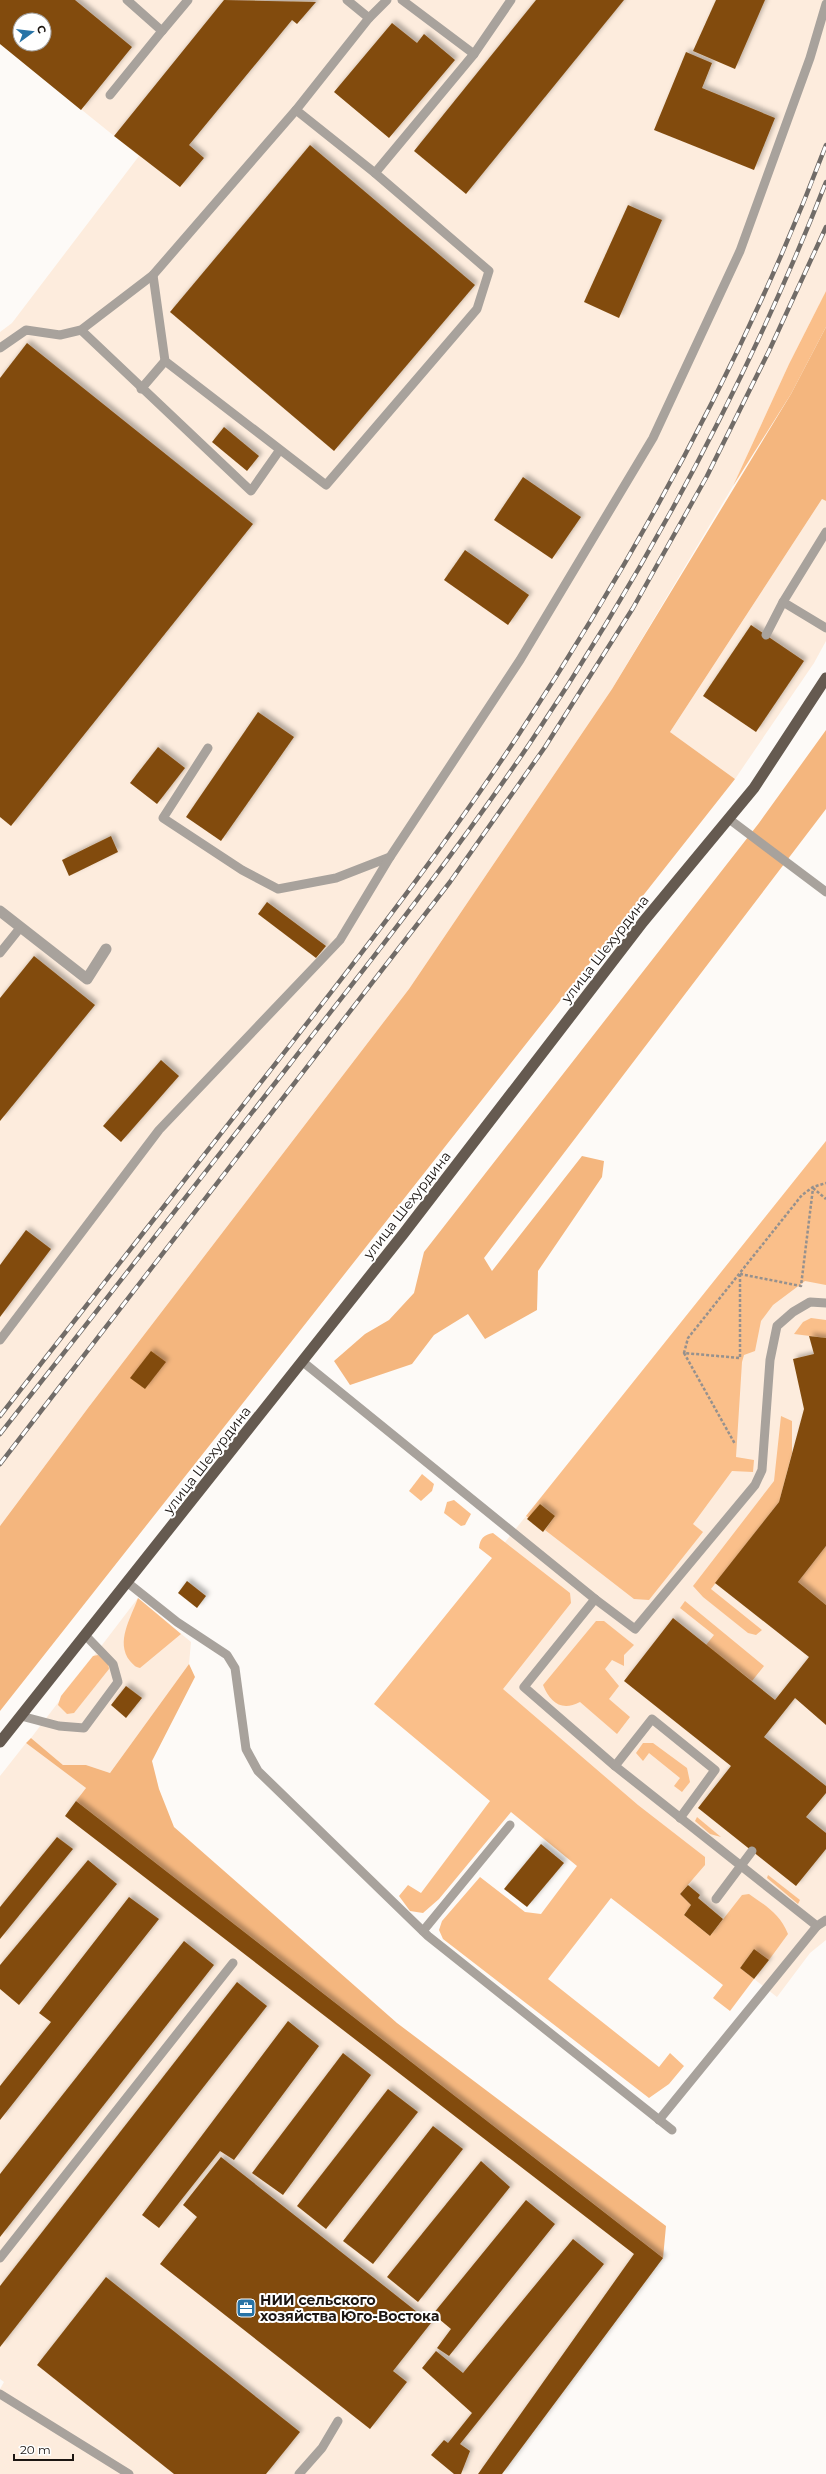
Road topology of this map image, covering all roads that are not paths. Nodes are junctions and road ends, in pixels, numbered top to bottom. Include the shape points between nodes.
1 (127, 0) edge
2 (188, 0) edge
3 (347, 0) edge
4 (387, 0) edge
5 (402, 0) edge
6 (510, 0) edge
7 (826, 4) edge
8 (370, 18) junction
9 (162, 31) junction
10 (474, 54) junction
11 (110, 95) dead end
12 (296, 110) junction
13 (375, 173) junction
14 (153, 275) junction
15 (81, 330) junction
16 (0, 348) edge
17 (165, 361) junction
18 (141, 389) junction
19 (279, 452) junction
20 (826, 532) edge
21 (784, 602) junction
22 (826, 628) edge
23 (766, 635) dead end
24 (826, 678) edge
25 (208, 748) dead end
26 (729, 820) junction
27 (390, 857) junction
28 (826, 892) edge
29 (0, 911) edge
30 (20, 928) junction
31 (106, 949) dead end
32 (0, 953) edge
33 (826, 1303) edge
34 (0, 1340) edge
35 (303, 1362) junction
36 (128, 1582) junction
37 (595, 1599) junction
38 (86, 1636) junction
39 (21, 1716) junction
40 (0, 1742) edge
41 (615, 1766) junction
42 (680, 1818) junction
43 (510, 1825) dead end
44 (752, 1851) dead end
45 (741, 1866) junction
46 (716, 1899) dead end
47 (826, 1920) edge
48 (817, 1926) junction
49 (422, 1931) junction
50 (233, 1963) dead end
51 (659, 2120) junction
52 (672, 2130) dead end
53 (0, 2258) edge
54 (0, 2394) edge
55 (338, 2421) dead end
56 (129, 2474) edge
57 (299, 2474) edge

1 - 9 lane
2 - 9 lane
3 - 8 lane
4 - 8 lane
5 - 10 lane
6 - 10 lane
7 - 27 lane via 810,58 740,251 654,438 520,660
8 - 12 lane
9 - 11 lane
10 - 13 lane
12 - 13 lane
12 - 14 lane
13 - 19 lane via 489,271 477,309 326,485
14 - 15 lane
14 - 17 lane
15 - 16 lane via 60,335 26,330
15 - 18 lane
17 - 18 lane
17 - 19 lane
18 - 19 lane via 251,491
20 - 21 lane
21 - 22 lane
21 - 23 lane
24 - 26 main road, улица Шехурдина via 754,788
25 - 27 lane via 163,818 242,870 278,889 336,878
26 - 28 lane
26 - 35 main road, улица Шехурдина via 643,922
27 - 34 lane via 340,940 159,1130
29 - 30 street
30 - 31 street via 87,979
30 - 32 lane
33 - 37 lane via 810,1302 777,1326 770,1360 762,1470 744,1500 635,1629
35 - 36 main road, улица Шехурдина
35 - 37 lane
36 - 38 main road, улица Шехурдина
36 - 49 lane via 177,1622 227,1655 235,1668 246,1748 258,1771
37 - 41 lane via 524,1687
38 - 39 main road, улица Шехурдина
38 - 39 lane via 113,1664 118,1682 84,1728 59,1726
39 - 40 main road, улица Шехурдина
41 - 42 lane
41 - 42 lane via 652,1719 715,1770
42 - 45 lane
43 - 49 lane
44 - 45 lane
45 - 46 lane
45 - 48 lane
47 - 48 lane
48 - 51 lane
49 - 51 lane
50 - 53 lane
51 - 52 lane
54 - 56 lane
55 - 57 lane via 322,2448

